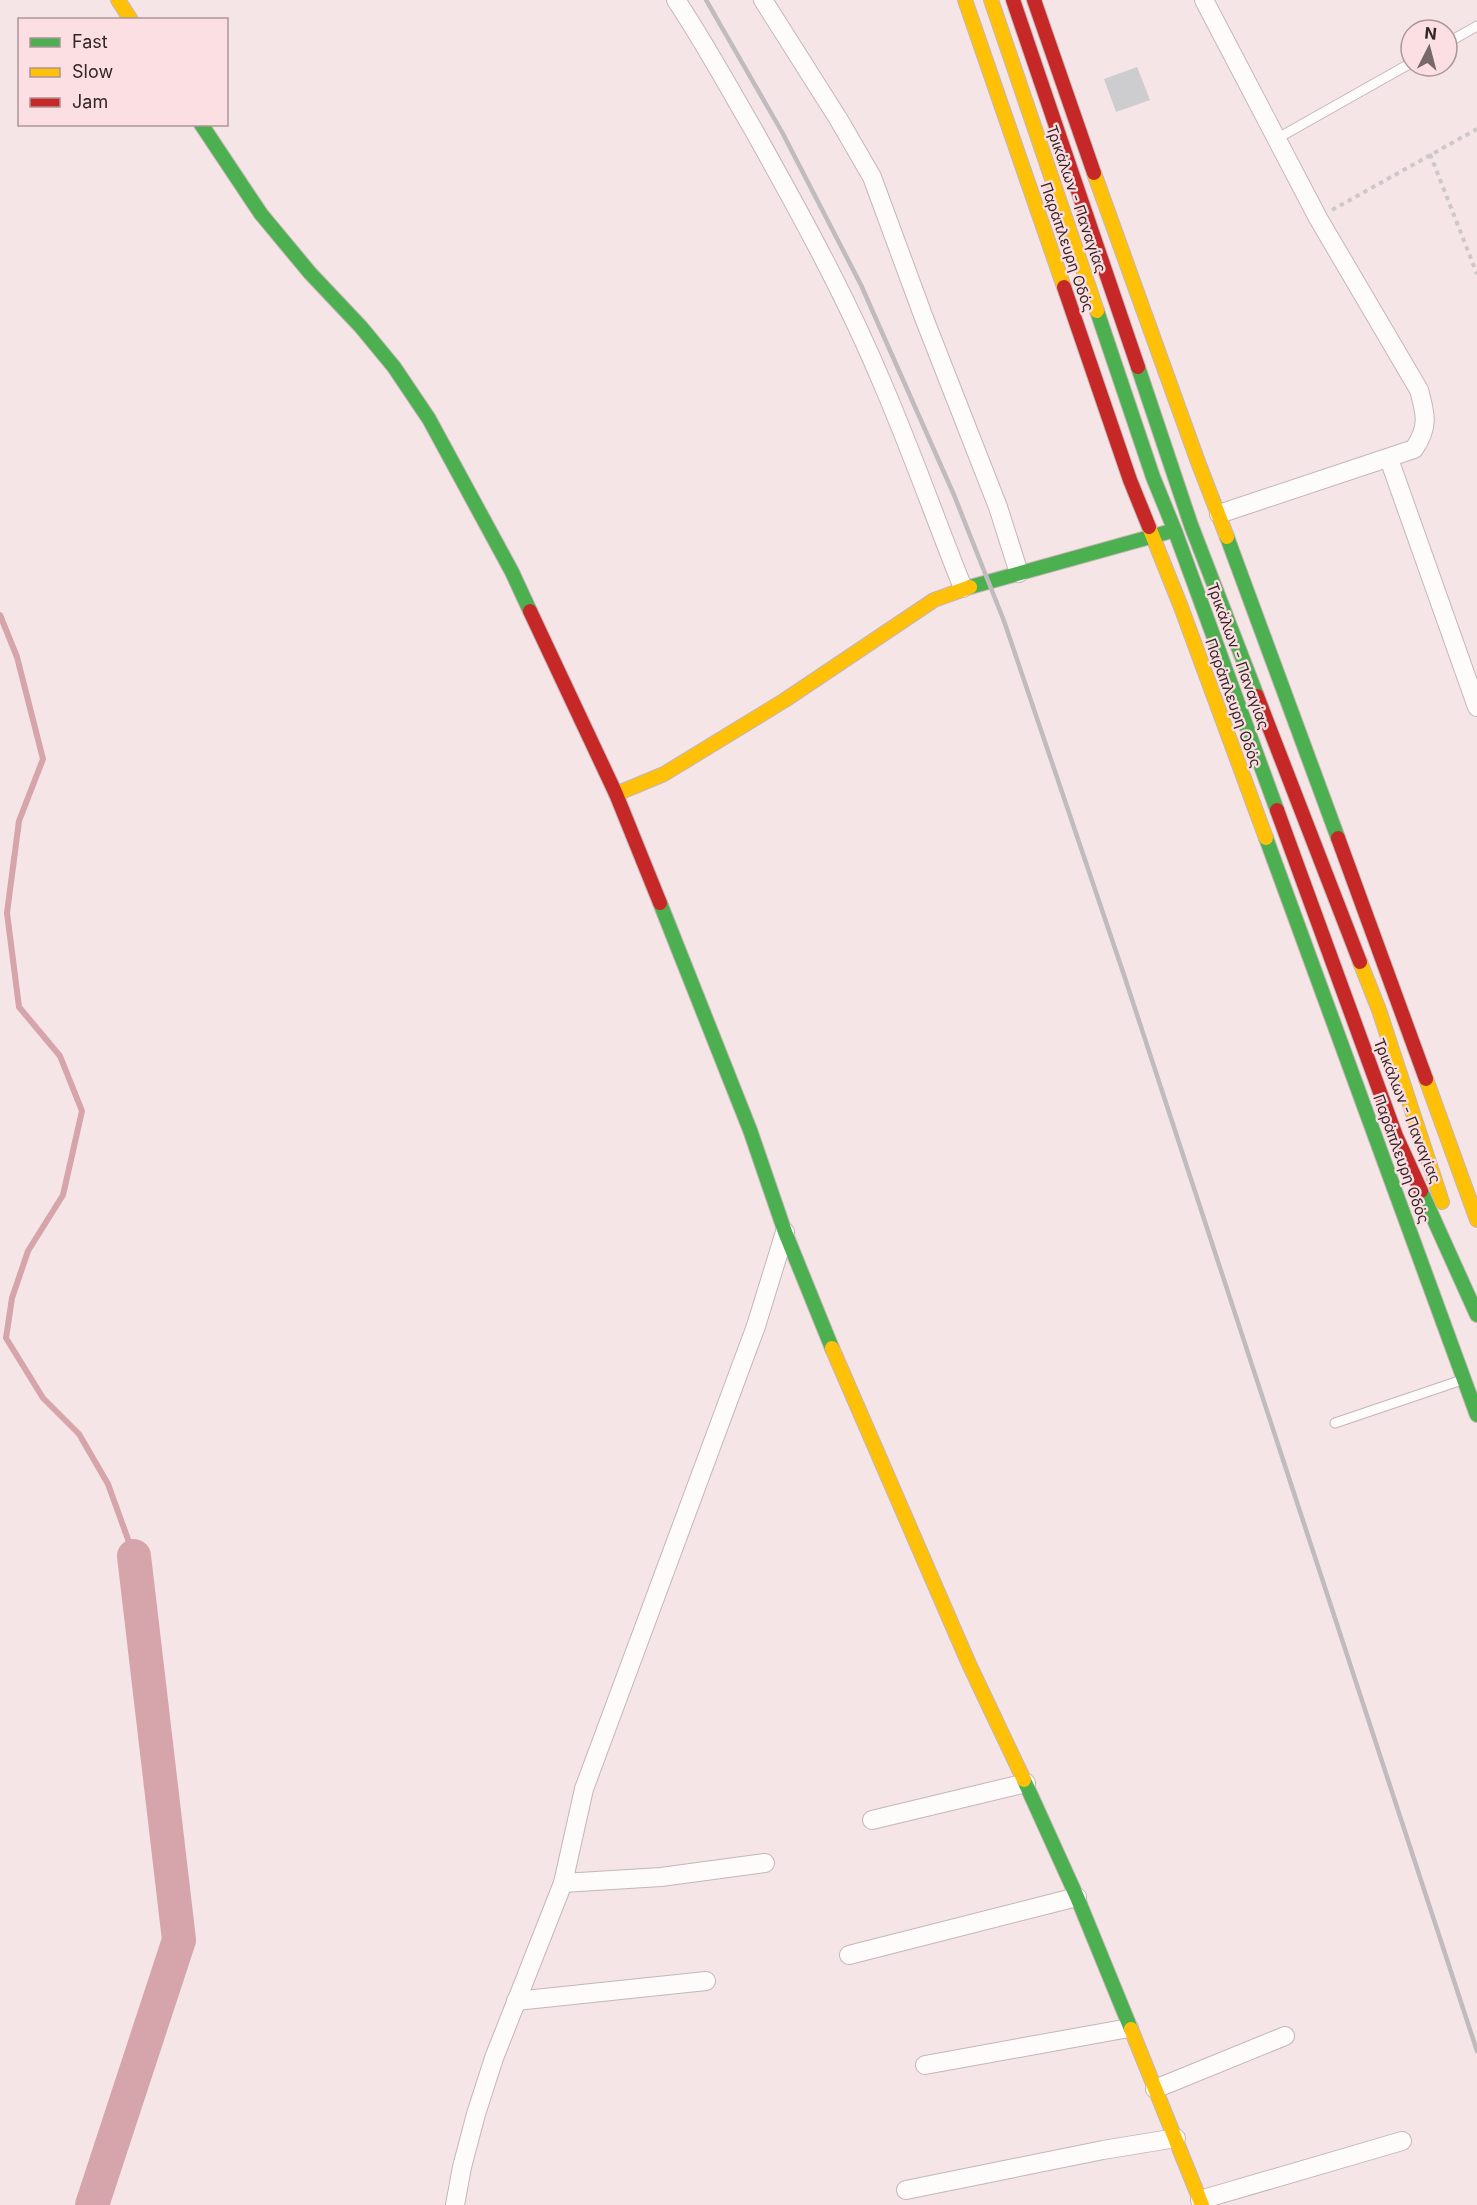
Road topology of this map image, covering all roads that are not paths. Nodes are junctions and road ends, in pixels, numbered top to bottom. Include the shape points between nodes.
1 (118, 0) edge
2 (676, 0) edge
3 (763, 0) edge
4 (965, 0) edge
5 (991, 0) edge
6 (1013, 0) edge
7 (1034, 0) edge
8 (1204, 0) edge
9 (130, 18) edge
10 (1477, 26) edge
11 (1459, 36) edge
12 (1399, 70) edge
13 (202, 126) edge
14 (1278, 138) junction
15 (1389, 459) junction
16 (1205, 519) junction
17 (1175, 531) junction
18 (1153, 536) junction
19 (1019, 573) junction
20 (963, 588) junction
21 (1477, 707) edge
22 (616, 794) junction
23 (1475, 1208) edge
24 (785, 1232) junction
25 (1477, 1306) edge
26 (1477, 1315) edge
27 (1464, 1379) junction
28 (1477, 1415) edge
29 (1335, 1423) dead end
30 (1026, 1783) junction
31 (872, 1820) dead end
32 (765, 1863) dead end
33 (563, 1883) junction
34 (1077, 1897) junction
35 (849, 1955) dead end
36 (706, 1981) dead end
37 (516, 2001) junction
38 (1129, 2028) junction
39 (1285, 2036) dead end
40 (925, 2065) dead end
41 (1155, 2089) junction
42 (1176, 2138) junction
43 (1402, 2141) dead end
44 (906, 2190) dead end
45 (1201, 2203) edge
46 (455, 2205) edge

1 - 9 street
2 - 20 street via 825,258 882,382
3 - 19 street via 872,177 998,507
4 - 18 street, Παράπλευρη Οδός via 1130,480
5 - 17 street, Τρικάλων - Παναγίας via 1153,477
6 - 16 street, Τρικάλων - Παναγίας
7 - 16 street
8 - 14 street
10 - 11 lane
12 - 14 lane
13 - 22 street via 261,214 387,359 429,419 512,572
14 - 15 street via 1318,218 1419,390 1426,415 1423,436 1414,449
15 - 16 street
15 - 21 street
16 - 17 street
16 - 23 street
16 - 25 street, Τρικάλων - Παναγίας via 1378,1010
17 - 18 street
17 - 26 street, Τρικάλων - Παναγίας via 1396,1136
18 - 19 street
18 - 27 street, Παράπλευρη Οδός
19 - 20 street
20 - 22 street via 925,606 785,700 664,774
22 - 24 street via 750,1130
24 - 30 street via 955,1633
24 - 33 street via 756,1326 584,1789
27 - 28 street, Παράπλευρη Οδός
27 - 29 lane
30 - 31 street
30 - 34 street
32 - 33 street via 661,1877
33 - 37 street
34 - 35 street
34 - 38 street
36 - 37 street
37 - 46 street via 476,2114
38 - 40 street
38 - 41 street
39 - 41 street
41 - 42 street
42 - 44 street
42 - 45 street
43 - 45 street

